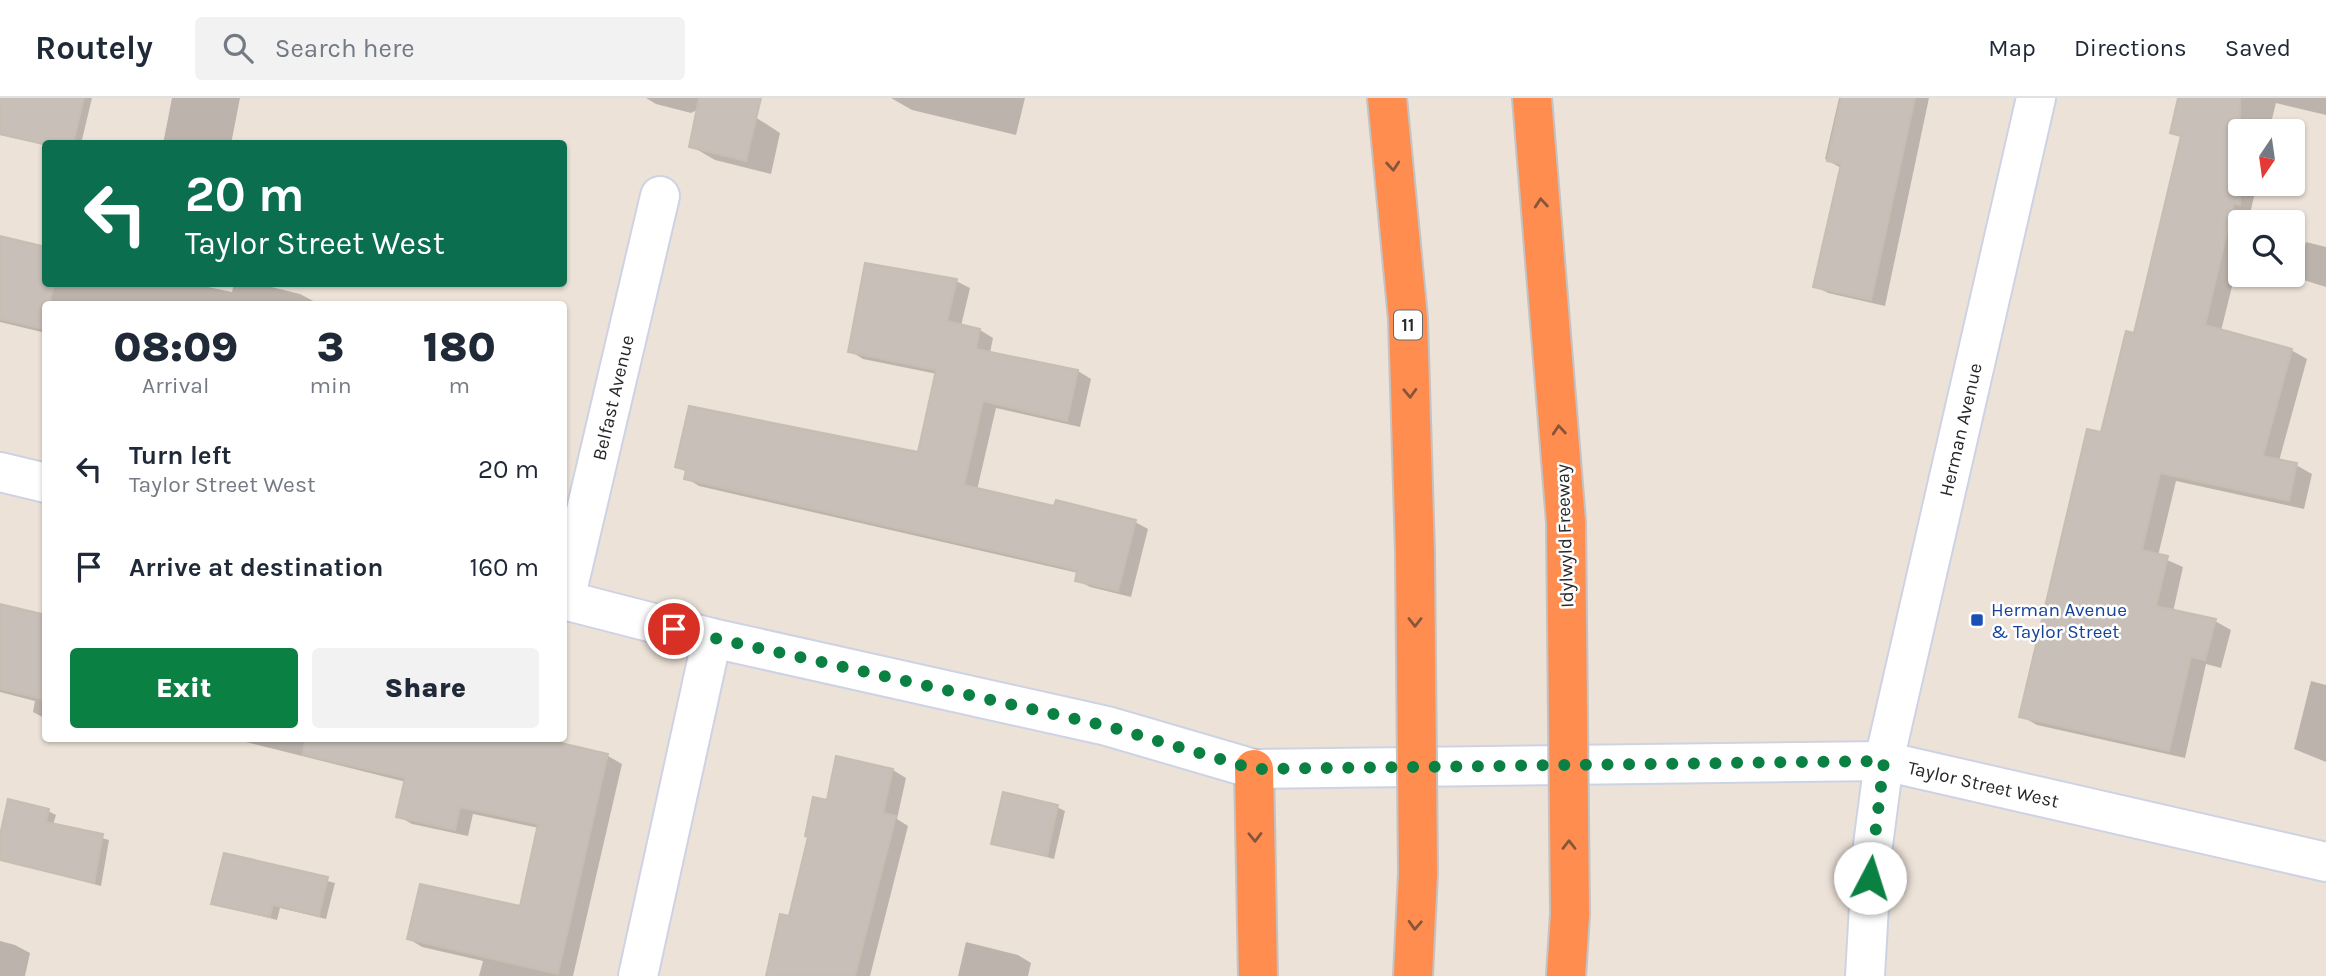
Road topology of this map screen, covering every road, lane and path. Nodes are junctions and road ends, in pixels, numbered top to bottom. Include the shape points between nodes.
1 (1387, 98) edge
2 (1532, 98) edge
3 (2036, 98) edge
4 (660, 196) dead end
5 (0, 472) edge
6 (42, 481) edge
7 (567, 587) edge
8 (567, 601) edge
9 (712, 638) junction
10 (1884, 761) junction
11 (1254, 769) junction
12 (2326, 862) edge
13 (638, 976) edge
14 (1258, 976) edge
15 (1413, 976) edge
16 (1566, 976) edge
17 (1865, 976) edge

1 -> 15 highway, 11, bridge via 1408,319 1416,553 1418,873
16 -> 2 highway, Idylwyld Freeway, bridge via 1570,914 1566,522
3 - 10 street, Herman Avenue
4 - 7 street, Belfast Avenue
5 - 6 street
8 - 9 street, Taylor Street West
9 - 11 street, Taylor Street West via 1107,726
9 - 13 street
10 - 11 street, Taylor Street West
10 - 12 street, Taylor Street West
10 - 17 street, Herman Avenue via 1872,853
11 -> 14 highway

